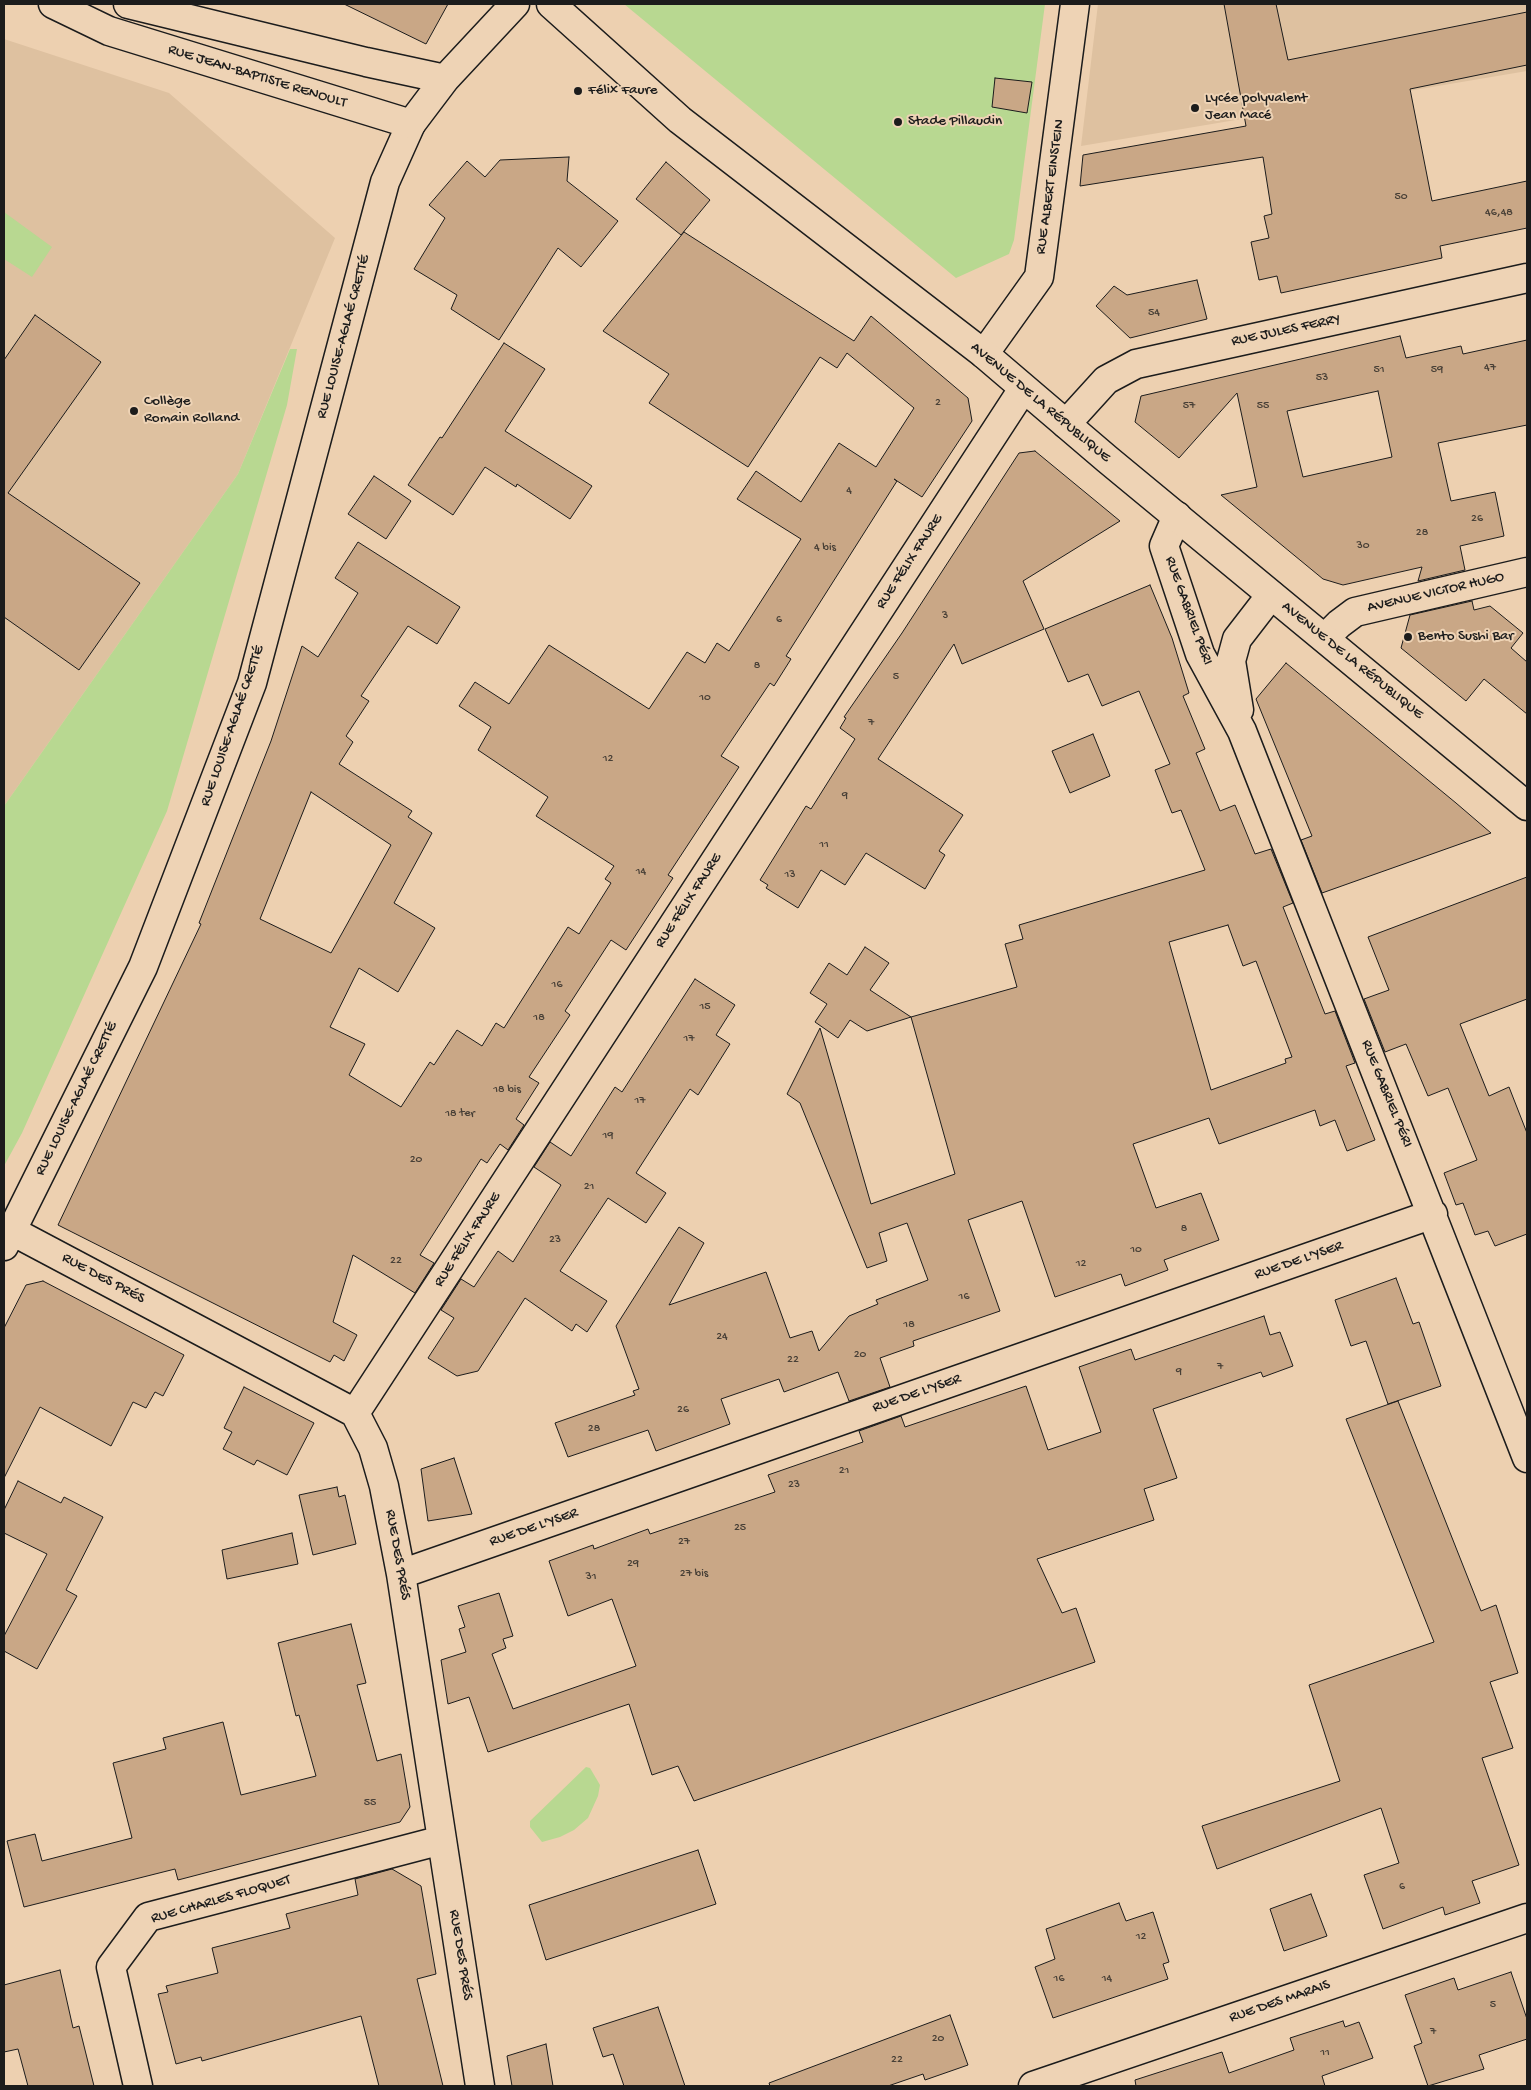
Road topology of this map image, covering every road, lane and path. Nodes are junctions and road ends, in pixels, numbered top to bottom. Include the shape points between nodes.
1 (53, 4) edge
2 (128, 4) edge
3 (515, 4) edge
4 (551, 4) edge
5 (1075, 4) edge
6 (445, 79) junction
7 (411, 124) junction
8 (1527, 278) edge
9 (984, 354) junction
10 (1024, 389) junction
11 (1066, 424) junction
12 (1177, 516) junction
13 (1527, 572) edge
14 (1271, 596) junction
15 (1325, 638) junction
16 (1242, 732) junction
17 (1527, 806) edge
18 (1432, 1214) junction
19 (8, 1238) edge
20 (355, 1413) junction
21 (1527, 1458) edge
22 (401, 1574) junction
23 (442, 1840) junction
24 (1527, 1918) edge
25 (138, 2086) edge
26 (480, 2086) edge
27 (1034, 2086) edge

1 - 7 street, RUE JEAN-BAPTISTE RENOULT via 109,31
2 - 6 street
3 - 6 street
4 - 9 street, AVENUE DE LA RÉPUBLIQUE via 680,120
5 - 9 street, RUE ALBERT EINSTEIN via 1039,277
6 - 7 street
7 - 19 street, RUE LOUISE-AGLAÉ CRETTÉ via 385,182 252,683 142,967
8 - 11 street, RUE JULES FERRY via 1136,364 1106,380
9 - 10 street, AVENUE DE LA RÉPUBLIQUE
10 - 11 street, AVENUE DE LA RÉPUBLIQUE
10 - 20 street, RUE FÉLIX FAURE
11 - 12 street, AVENUE DE LA RÉPUBLIQUE
12 - 14 street, AVENUE DE LA RÉPUBLIQUE
12 - 16 street, RUE GABRIEL PÉRI via 1164,546 1200,654
13 - 15 street, AVENUE VICTOR HUGO via 1355,612
14 - 15 street, AVENUE DE LA RÉPUBLIQUE
14 - 16 street, RUE GABRIEL PÉRI via 1238,639 1231,661
15 - 17 street, AVENUE DE LA RÉPUBLIQUE
16 - 18 street, RUE GABRIEL PÉRI
18 - 21 street, RUE GABRIEL PÉRI
18 - 22 street, RUE DE L'YSER
19 - 20 street, RUE DES PRÉS
20 - 22 street, RUE DES PRÉS via 373,1448 384,1486
22 - 23 street, RUE DES PRÉS
23 - 25 street, RUE CHARLES FLOQUET via 148,1917 111,1967
23 - 26 street, RUE DES PRÉS
24 - 27 street, RUE DES MARAIS

